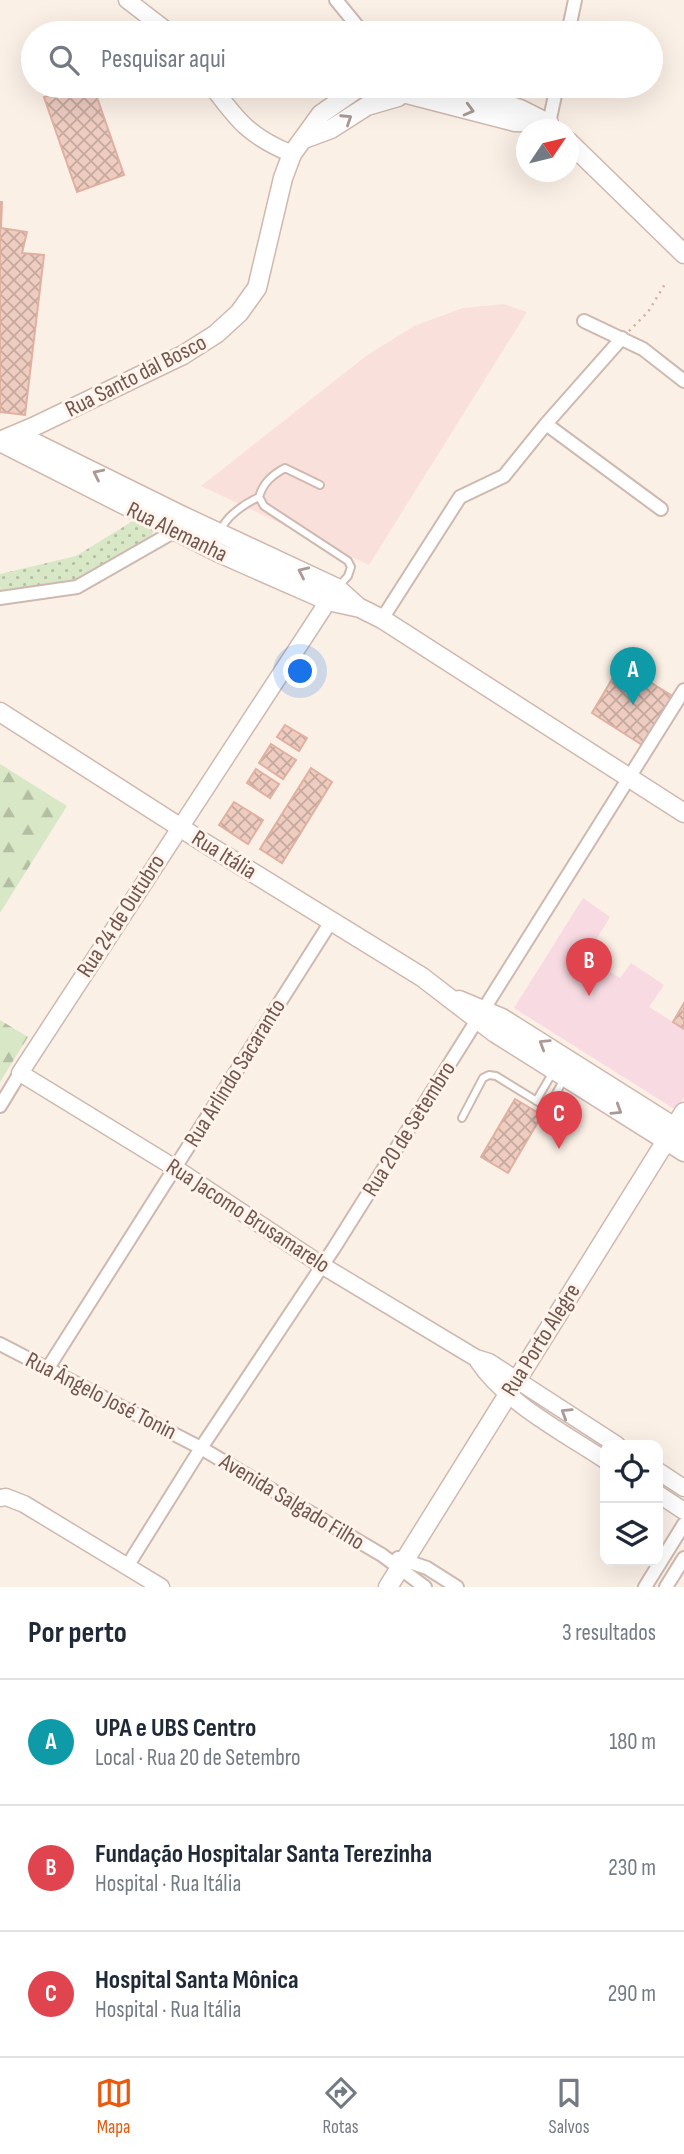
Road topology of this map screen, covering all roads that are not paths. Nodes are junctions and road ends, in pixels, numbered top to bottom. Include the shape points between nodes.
1 (127, 0) edge
2 (336, 0) edge
3 (575, 0) edge
4 (154, 21) edge
5 (353, 21) edge
6 (571, 21) edge
7 (221, 98) edge
8 (344, 98) edge
9 (387, 98) edge
10 (419, 98) edge
11 (488, 98) edge
12 (556, 98) edge
13 (540, 119) edge
14 (553, 119) edge
15 (516, 122) edge
16 (304, 139) junction
17 (579, 151) edge
18 (292, 155) junction
19 (684, 254) edge
20 (584, 321) dead end
21 (622, 338) junction
22 (684, 381) edge
23 (545, 424) junction
24 (6, 439) edge
25 (320, 485) dead end
26 (259, 497) junction
27 (661, 509) dead end
28 (175, 531) junction
29 (219, 533) junction
30 (219, 553) junction
31 (332, 594) junction
32 (0, 598) edge
33 (382, 619) junction
34 (684, 690) edge
35 (0, 712) edge
36 (630, 779) junction
37 (684, 813) edge
38 (179, 827) junction
39 (332, 920) junction
40 (481, 1015) junction
41 (20, 1073) junction
42 (560, 1074) junction
43 (536, 1101) junction
44 (0, 1106) edge
45 (462, 1118) dead end
46 (677, 1128) edge
47 (684, 1152) edge
48 (175, 1168) junction
49 (323, 1266) junction
50 (0, 1344) edge
51 (48, 1368) junction
52 (512, 1386) junction
53 (608, 1440) edge
54 (201, 1448) junction
55 (600, 1457) edge
56 (663, 1474) edge
57 (684, 1488) edge
58 (663, 1497) edge
59 (0, 1498) edge
60 (684, 1511) edge
61 (684, 1524) edge
62 (684, 1558) edge
63 (403, 1564) junction
64 (128, 1565) junction
65 (161, 1587) edge
66 (388, 1587) edge
67 (425, 1587) edge
68 (457, 1587) edge
69 (645, 1587) edge
70 (666, 1587) edge

1 - 4 street
2 - 5 street
3 - 6 street
7 - 18 street via 253,135
8 - 16 main road, Rua Santo dal Bosco via 321,114
16 -> 9 main road
10 -> 15 main road
11 - 13 main road
12 - 14 street
16 - 18 main road, Rua Santo dal Bosco
17 - 19 main road
18 - 24 main road, Rua Santo dal Bosco via 257,288 239,313 183,355
20 - 21 street
21 - 22 street
21 - 23 street
23 - 27 street
23 - 33 street via 504,476 460,497
24 - 28 main road, Rua Alemanha
29 -> 24 main road, Rua Alemanha
25 - 26 lane via 285,468 262,487
26 - 29 lane via 223,522
26 - 31 lane via 264,506 348,561 348,576
28 - 30 main road, Rua Alemanha
28 - 32 street via 77,587
29 - 30 lane
31 -> 29 main road, Rua Alemanha
30 - 31 main road, Rua Alemanha
31 - 33 main road, Rua Alemanha
31 - 38 street, Rua 24 de Outubro
33 - 36 main road, Rua Alemanha
34 - 36 street, Rua 20 de Setembro
35 - 38 main road, Rua Itália
36 - 37 main road, Rua Alemanha
36 - 40 street, Rua 20 de Setembro
38 - 39 main road, Rua Itália
38 - 41 street, Rua 24 de Outubro
39 - 40 main road, Rua Itália
39 - 48 street, Rua Arlindo Sacaranto
40 - 42 main road, Rua Itália
46 -> 40 main road, Rua Itália
40 - 49 street, Rua 20 de Setembro
41 - 44 street, Rua 24 de Outubro
41 - 48 street, Rua Jacomo Brusamarelo
42 - 43 lane
42 - 43 lane via 548,1108
42 -> 46 main road, Rua Itália
43 - 45 lane via 489,1074
46 - 47 main road, Rua Itália
46 - 52 main road, Rua Porto Alegre
48 - 49 street, Rua Jacomo Brusamarelo
48 - 51 street, Rua Arlindo Sacaranto
49 - 52 street, Rua Jacomo Brusamarelo via 476,1359 489,1362
49 - 54 street, Rua 20 de Setembro
50 - 51 street, Rua Ângelo José Tonin
51 - 54 street, Rua Ângelo José Tonin
53 -> 52 street
52 - 55 street via 530,1410
52 - 63 main road, Rua Porto Alegre
54 - 63 street, Avenida Salgado Filho
54 - 64 street, Rua 20 de Setembro
56 - 57 street
58 - 60 street
59 - 64 street via 24,1504
61 - 69 street
62 - 70 street
63 - 66 main road, Rua Porto Alegre
63 - 67 street, Avenida Salgado Filho
63 - 68 street, Avenida Salgado Filho
64 - 65 street

